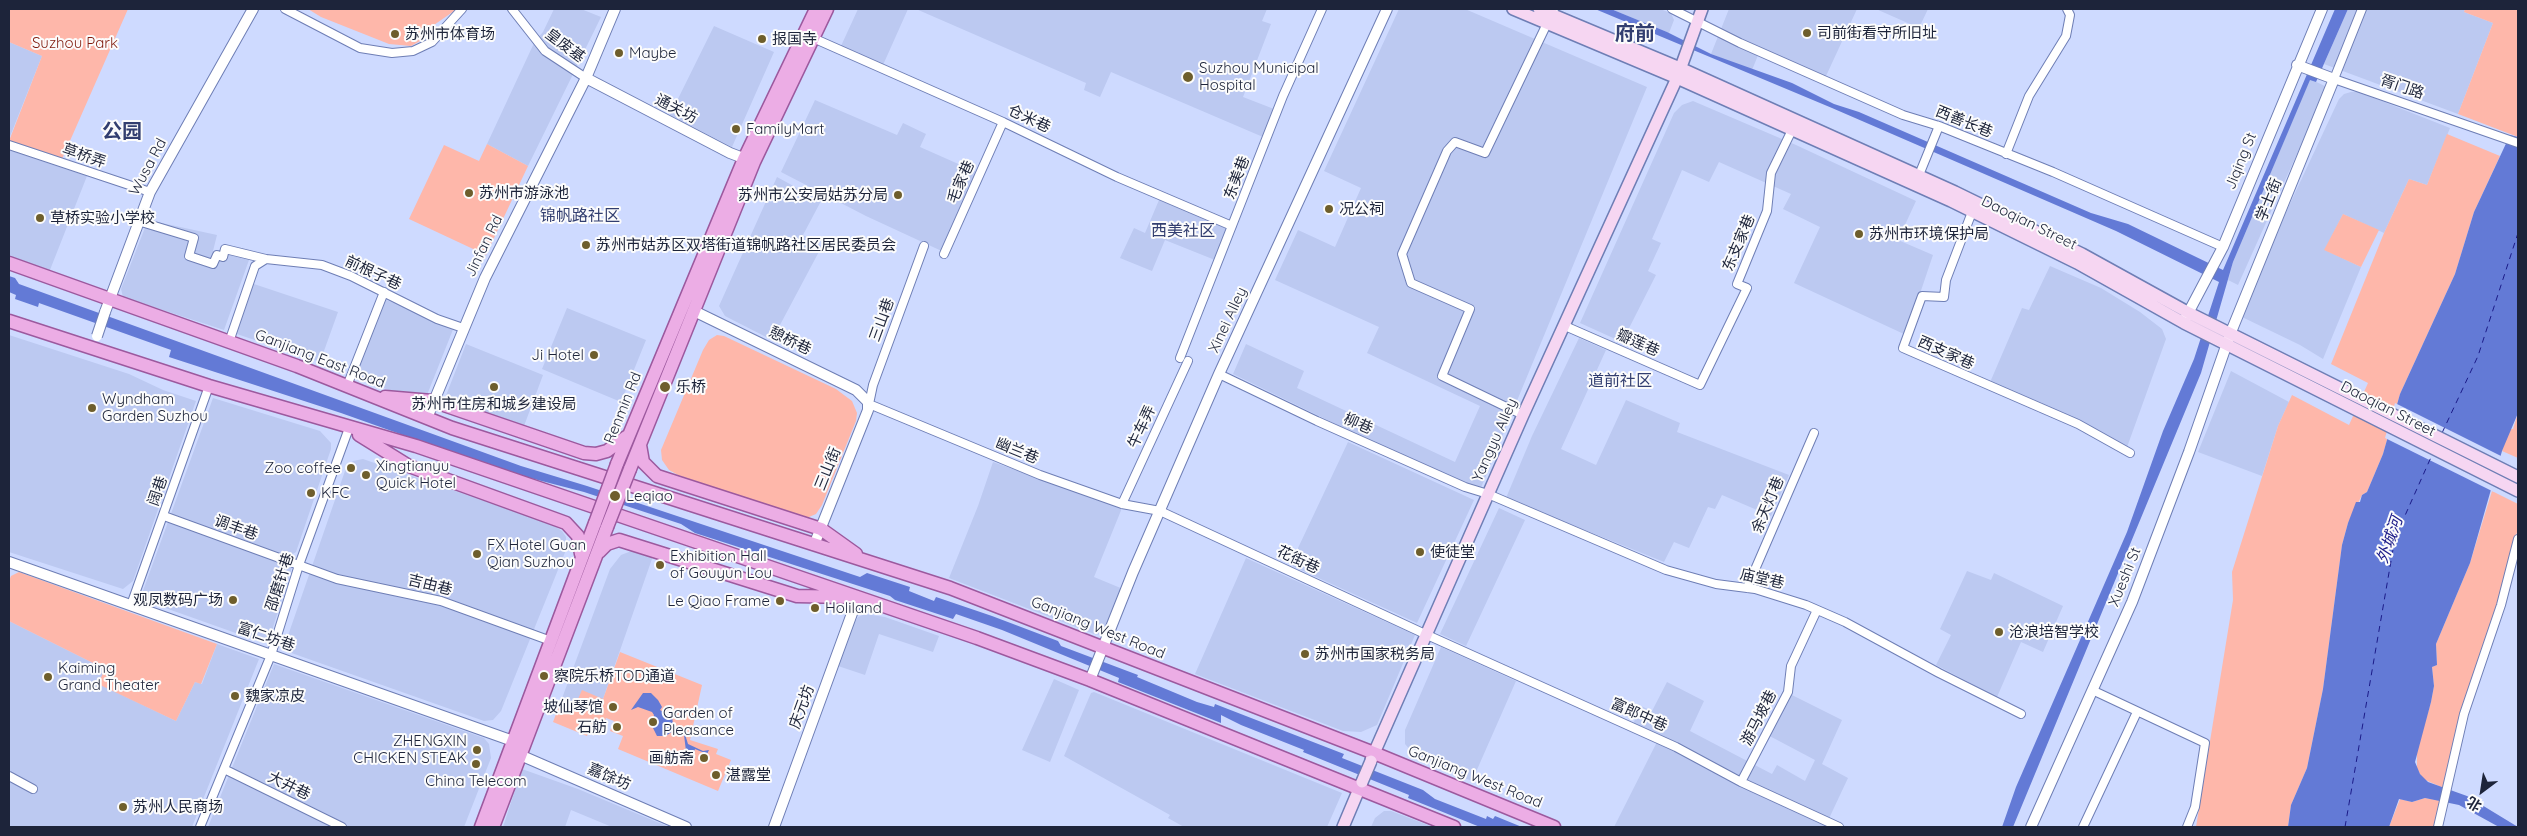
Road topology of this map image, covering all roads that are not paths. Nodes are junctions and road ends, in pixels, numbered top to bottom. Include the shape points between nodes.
1 (253, 9) edge
2 (285, 9) edge
3 (462, 9) edge
4 (512, 9) edge
5 (615, 9) edge
6 (816, 9) edge
7 (827, 9) edge
8 (1322, 9) edge
9 (1387, 9) edge
10 (1513, 9) edge
11 (1539, 9) edge
12 (1672, 9) edge
13 (2067, 9) edge
14 (2322, 9) edge
15 (2362, 9) edge
16 (1700, 14) edge
17 (1552, 16) edge
18 (814, 38) junction
19 (2299, 66) junction
20 (1679, 73) junction
21 (2329, 77) junction
22 (586, 78) junction
23 (1003, 122) junction
24 (1939, 126) junction
25 (1792, 130) junction
26 (2518, 143) edge
27 (9, 145) edge
28 (2006, 154) junction
29 (749, 160) junction
30 (1919, 175) junction
31 (150, 192) junction
32 (1972, 212) junction
33 (138, 221) junction
34 (1232, 226) junction
35 (924, 246) dead end
36 (2222, 247) junction
37 (944, 254) dead end
38 (266, 259) junction
39 (9, 263) edge
40 (384, 292) junction
41 (107, 306) junction
42 (694, 311) junction
43 (2186, 318) junction
44 (9, 321) edge
45 (2202, 325) junction
46 (1565, 326) junction
47 (463, 328) junction
48 (2226, 330) junction
49 (229, 342) junction
50 (2228, 345) junction
51 (93, 349) junction
52 (1184, 360) joint
53 (1219, 374) junction
54 (1700, 385) joint
55 (209, 386) junction
56 (347, 386) junction
57 (374, 396) junction
58 (432, 401) junction
59 (869, 404) junction
60 (1523, 415) junction
61 (426, 418) junction
62 (349, 428) junction
63 (1814, 433) dead end
64 (630, 434) junction
65 (641, 440) junction
66 (2130, 453) dead end
67 (623, 467) junction
68 (2518, 477) edge
69 (620, 484) joint
70 (2518, 491) edge
71 (1488, 494) junction
72 (1122, 504) junction
73 (1160, 511) junction
74 (164, 516) junction
75 (821, 529) junction
76 (2518, 539) edge
77 (814, 545) junction
78 (581, 558) junction
79 (595, 559) junction
80 (864, 560) junction
81 (9, 562) edge
82 (299, 565) junction
83 (803, 577) junction
84 (1747, 588) junction
85 (797, 596) junction
86 (858, 597) junction
87 (131, 605) junction
88 (1817, 610) junction
89 (1425, 634) junction
90 (551, 641) junction
91 (1101, 652) junction
92 (271, 655) junction
93 (1091, 677) junction
94 (2092, 690) junction
95 (2137, 712) junction
96 (2021, 714) dead end
97 (513, 741) junction
98 (520, 755) junction
99 (1372, 757) junction
100 (224, 769) junction
101 (9, 776) edge
102 (1742, 782) junction
103 (1361, 785) junction
104 (32, 790) dead end
105 (200, 827) edge
106 (342, 827) edge
107 (481, 827) edge
108 (493, 827) edge
109 (686, 827) edge
110 (774, 827) edge
111 (1343, 827) edge
112 (1454, 827) edge
113 (1554, 827) edge
114 (1839, 827) edge
115 (2031, 827) edge
116 (2083, 827) edge
117 (2187, 827) edge
118 (2438, 827) edge

1 - 31 street, Wusa Rd
2 - 3 street via 353,45 392,53 413,51 432,42
4 - 22 street, 皇废基 via 545,51
5 - 22 street, Jinfan Rd
6 - 29 main road, Renmin Rd
7 - 18 main road, Renmin Rd
8 - 34 street, 东美巷 via 1283,96
9 - 53 street, Xinei Alley
10 - 17 main road, Daoqian Street
11 - 17 main road, Daoqian Street
12 - 16 street, 西善长巷
13 - 28 street via 2070,15 2066,36 2029,96
14 - 19 street, Jiqing St
15 - 21 street
16 - 20 main road, Yangyu Alley
16 - 24 street, 西善长巷 via 1740,42 1903,115
17 - 20 main road, Daoqian Street
17 - 60 street via 1485,153 1455,142 1447,151 1402,254 1410,283 1470,309 1442,376
18 - 23 street, 仓米巷
18 - 29 main road, Renmin Rd
19 - 21 street, 胥门路
19 - 36 street, Jiqing St
20 - 25 main road, Daoqian Street
20 - 30 main road, Daoqian Street
20 - 46 main road, Yangyu Alley
21 - 26 street, 胥门路
21 - 48 street, 学士街
22 - 29 street, 通关坊 via 721,149
22 - 47 street, Jinfan Rd via 497,253
23 - 34 street, 仓米巷 via 1117,177
23 - 37 street, 毛家巷
24 - 28 street, 西善长巷
24 - 30 street
25 - 32 main road, Daoqian Street
25 - 54 street, 东支家巷 via 1771,173 1767,211 1736,284 1746,288
27 - 31 street, 草桥弄
28 - 36 street, 西善长巷
29 - 42 main road, Renmin Rd
29 - 64 main road, Renmin Rd
30 - 43 main road, Daoqian Street via 2082,254
31 - 33 street, Wusa Rd
32 - 43 main road, Daoqian Street
32 - 66 street, 西支家巷 via 1946,280 1944,297 1922,296 1903,348 2078,424
33 - 38 street, 前根子巷 via 194,238 189,256 213,264 216,255 223,257 225,249
33 - 41 street, Wusa Rd
34 - 52 street, 东美巷
35 - 59 street, 三山巷
36 - 43 street, Jiqing St
38 - 40 street, 前根子巷 via 322,265
38 - 49 street via 255,266
39 - 41 main road, Ganjiang East Road
40 - 47 street, 前根子巷
40 - 56 street
41 - 49 main road, Ganjiang East Road
41 - 51 street, Wusa Rd, bridge
42 - 59 street, 憩桥巷 via 856,390 867,398
42 - 65 main road, Renmin Rd
43 - 45 main road, Daoqian Street
44 - 51 main road
45 - 48 main road, Daoqian Street
45 - 50 main road, Daoqian Street via 2216,339
46 - 54 street, 瓣莲巷
46 - 60 main road, Yangyu Alley
47 - 58 street, Jinfan Rd
48 - 50 street, Xueshi St
48 - 68 main road, Daoqian Street
49 - 56 main road, Ganjiang East Road
50 - 70 main road, Daoqian Street
50 - 94 street, Xueshi St via 2132,602
51 - 55 main road
52 - 72 street, 牛车弄
53 - 71 street, 柳巷 via 1317,421 1465,487
53 - 73 street, Xinei Alley
55 - 62 main road
55 - 74 street, 阔巷
56 - 57 main road, Ganjiang East Road
57 - 58 main road
57 - 61 main road, Ganjiang East Road
58 - 61 street, Jinfan Rd
58 - 64 main road via 584,454 613,448
59 - 72 street, 幽兰巷 via 1040,475
59 - 75 street, 三山街
60 - 71 main road, Yangyu Alley
61 - 69 main road, Ganjiang East Road
62 - 78 main road via 409,466 566,523 579,539
62 - 82 street, 邵磨针巷
62 - 83 main road via 416,446
63 - 84 street, 余天灯巷
64 - 67 main road, Renmin Rd
65 - 67 main road, Renmin Rd
65 - 75 main road via 642,458 647,468 657,476
67 - 78 main road, Renmin Rd, bridge
67 - 79 main road, Renmin Rd, bridge
69 - 77 main road, Ganjiang West Road
71 - 84 street, 庙堂巷 via 1666,570 1716,584
71 - 89 main road, Yangyu Alley
72 - 73 street, 幽兰巷
73 - 89 street, 花街巷
73 - 91 street, Xinei Alley
74 - 82 street, 调丰巷
74 - 87 street, 阔巷
75 - 77 street, 三山街
75 - 80 main road
76 - 118 street via 2501,605 2464,714
77 - 80 main road, Ganjiang West Road
78 - 90 main road, Renmin Rd
79 - 85 main road via 612,541 626,541
79 - 98 main road, Renmin Rd
80 - 91 main road, Ganjiang West Road via 982,600
81 - 87 street, 富仁坊巷
82 - 90 street, 吉由巷 via 337,579 441,601
82 - 92 street, 邵磨针巷
83 - 85 main road
83 - 86 main road
84 - 88 street, 庙堂巷
85 - 86 main road
86 - 93 main road
86 - 110 street, 庆元坊
87 - 92 street, 富仁坊巷
88 - 96 street, 庙堂巷 via 1872,635
88 - 102 street, 游马坡巷 via 1791,666 1788,692
89 - 99 main road, Yangyu Alley
89 - 102 street, 富郎中巷 via 1676,747
90 - 97 main road, Renmin Rd
91 - 93 street, Xinei Alley
91 - 99 main road, Ganjiang West Road
92 - 97 street, 富仁坊巷
92 - 100 street, 邵磨针巷
93 - 103 main road
94 - 95 street
94 - 115 street, Xueshi St
95 - 116 street
95 - 117 street via 2205,743 2195,807
97 - 107 main road, Renmin Rd
98 - 108 main road, Renmin Rd
98 - 109 street, 嘉馀坊
99 - 103 main road, Yangyu Alley, bridge
99 - 113 main road, Ganjiang West Road
100 - 105 street, 邵磨针巷
100 - 106 street, 大井巷
101 - 104 street
102 - 114 street, 富郎中巷
103 - 111 main road, Yangyu Alley
103 - 112 main road

